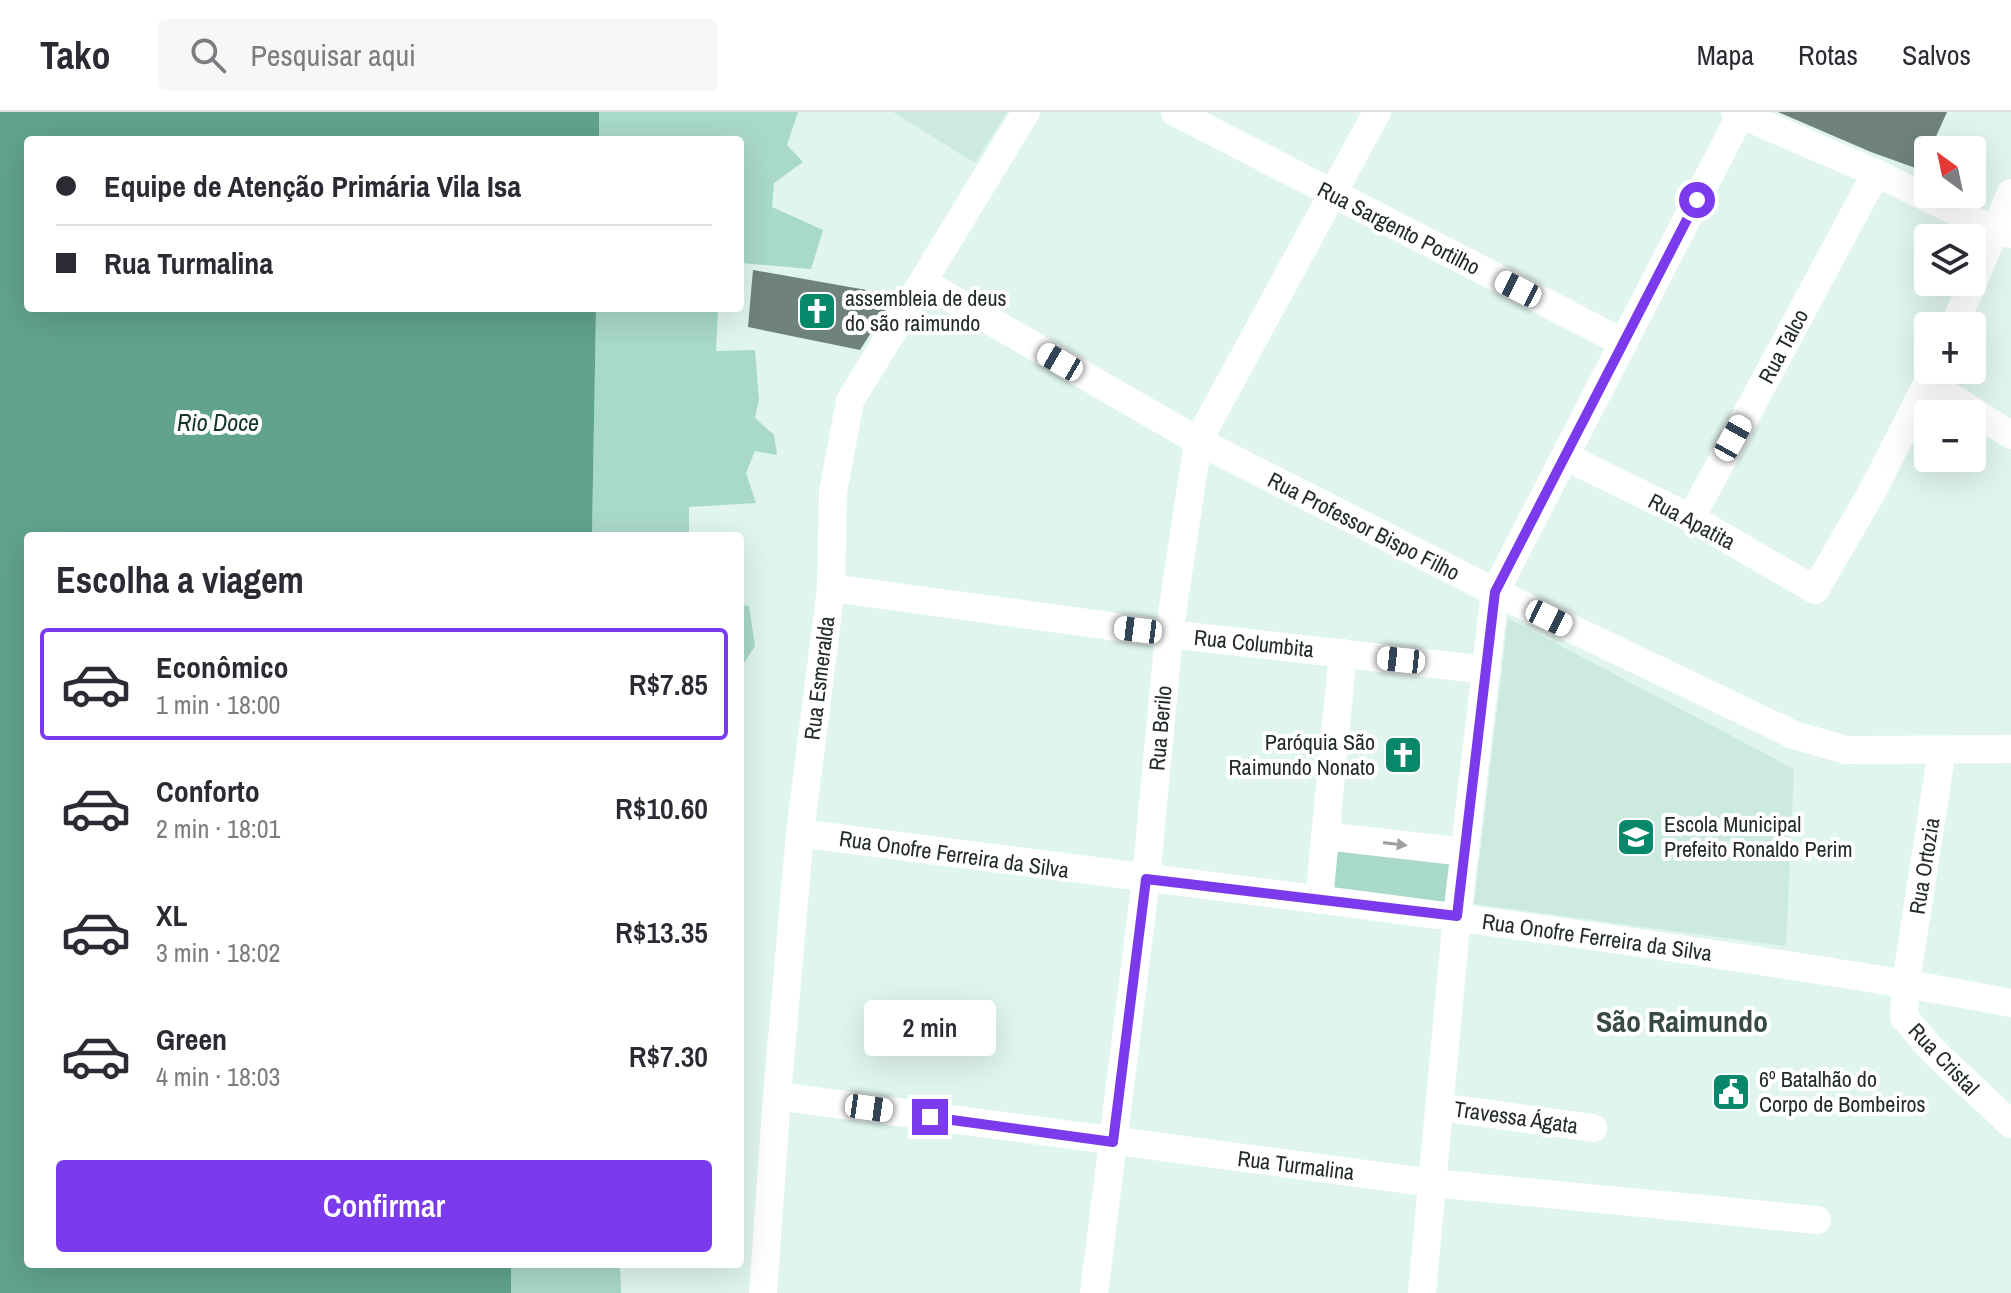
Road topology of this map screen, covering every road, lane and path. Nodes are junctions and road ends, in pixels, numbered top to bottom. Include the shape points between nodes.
1 (1026, 112) edge
2 (1175, 112) edge
3 (1377, 112) edge
4 (1739, 113) edge
5 (1876, 173) junction
6 (2011, 193) edge
7 (1332, 194) junction
8 (2004, 232) edge
9 (923, 282) junction
10 (1961, 312) edge
11 (1624, 343) junction
12 (1928, 384) edge
13 (1943, 384) edge
14 (2011, 435) edge
15 (1198, 441) junction
16 (1566, 457) junction
17 (1691, 518) junction
18 (831, 588) junction
19 (1495, 592) junction
20 (1169, 634) junction
21 (1343, 653) junction
22 (1487, 670) junction
23 (2011, 749) edge
24 (1942, 750) junction
25 (800, 833) junction
26 (1325, 836) junction
27 (1465, 852) junction
28 (1146, 879) junction
29 (1319, 900) junction
30 (1457, 916) junction
31 (1906, 982) junction
32 (2011, 1003) edge
33 (777, 1096) junction
34 (1440, 1107) junction
35 (2011, 1124) edge
36 (1593, 1128) dead end
37 (1113, 1142) junction
38 (1433, 1183) junction
39 (1817, 1220) dead end
40 (763, 1293) edge
41 (1094, 1293) edge
42 (1422, 1293) edge

1 - 9 street, Rua Esmeralda
2 - 7 street, Rua Sargento Portilho
3 - 7 street, Rua Berilo
4 - 5 street
4 - 11 street
5 - 8 street
5 - 17 street, Rua Talco
6 - 8 street
7 - 11 street, Rua Sargento Portilho
7 - 15 street, Rua Berilo
8 - 10 street
9 - 15 street, Rua Professor Bispo Filho
9 - 18 street, Rua Esmeralda via 850,401 833,492
11 - 16 street
12 - 17 street, Rua Apatita via 1815,590
13 - 14 street
15 - 19 street, Rua Professor Bispo Filho
15 - 20 street, Rua Berilo
16 - 17 street, Rua Apatita
16 - 19 street
18 - 20 street, Rua Columbita
18 - 25 street, Rua Esmeralda
19 - 22 street
19 - 24 street, Rua Professor Bispo Filho via 1794,735 1846,750
20 - 21 street, Rua Columbita
20 - 28 street, Rua Berilo
21 - 22 street, Rua Columbita
21 - 26 street
22 - 27 street
23 - 24 street, Rua Professor Bispo Filho
24 - 31 street, Rua Ortozia
25 - 28 street, Rua Onofre Ferreira da Silva
25 - 33 street, Rua Esmeralda
26 -> 27 street
26 - 29 street
27 - 30 street
28 - 29 street, Rua Onofre Ferreira da Silva
28 - 37 street, Rua Berilo
29 - 30 street, Rua Onofre Ferreira da Silva
30 - 31 street, Rua Onofre Ferreira da Silva
30 - 34 street
31 - 32 street, Rua Onofre Ferreira da Silva
31 - 35 street, Rua Cristal via 1904,1017
33 - 37 street, Rua Turmalina
33 - 40 street, Rua Esmeralda
34 - 36 street, Travessa Ágata
34 - 38 street
37 - 38 street, Rua Turmalina
37 - 41 street, Rua Berilo
38 - 39 street, Rua Turmalina
38 - 42 street

